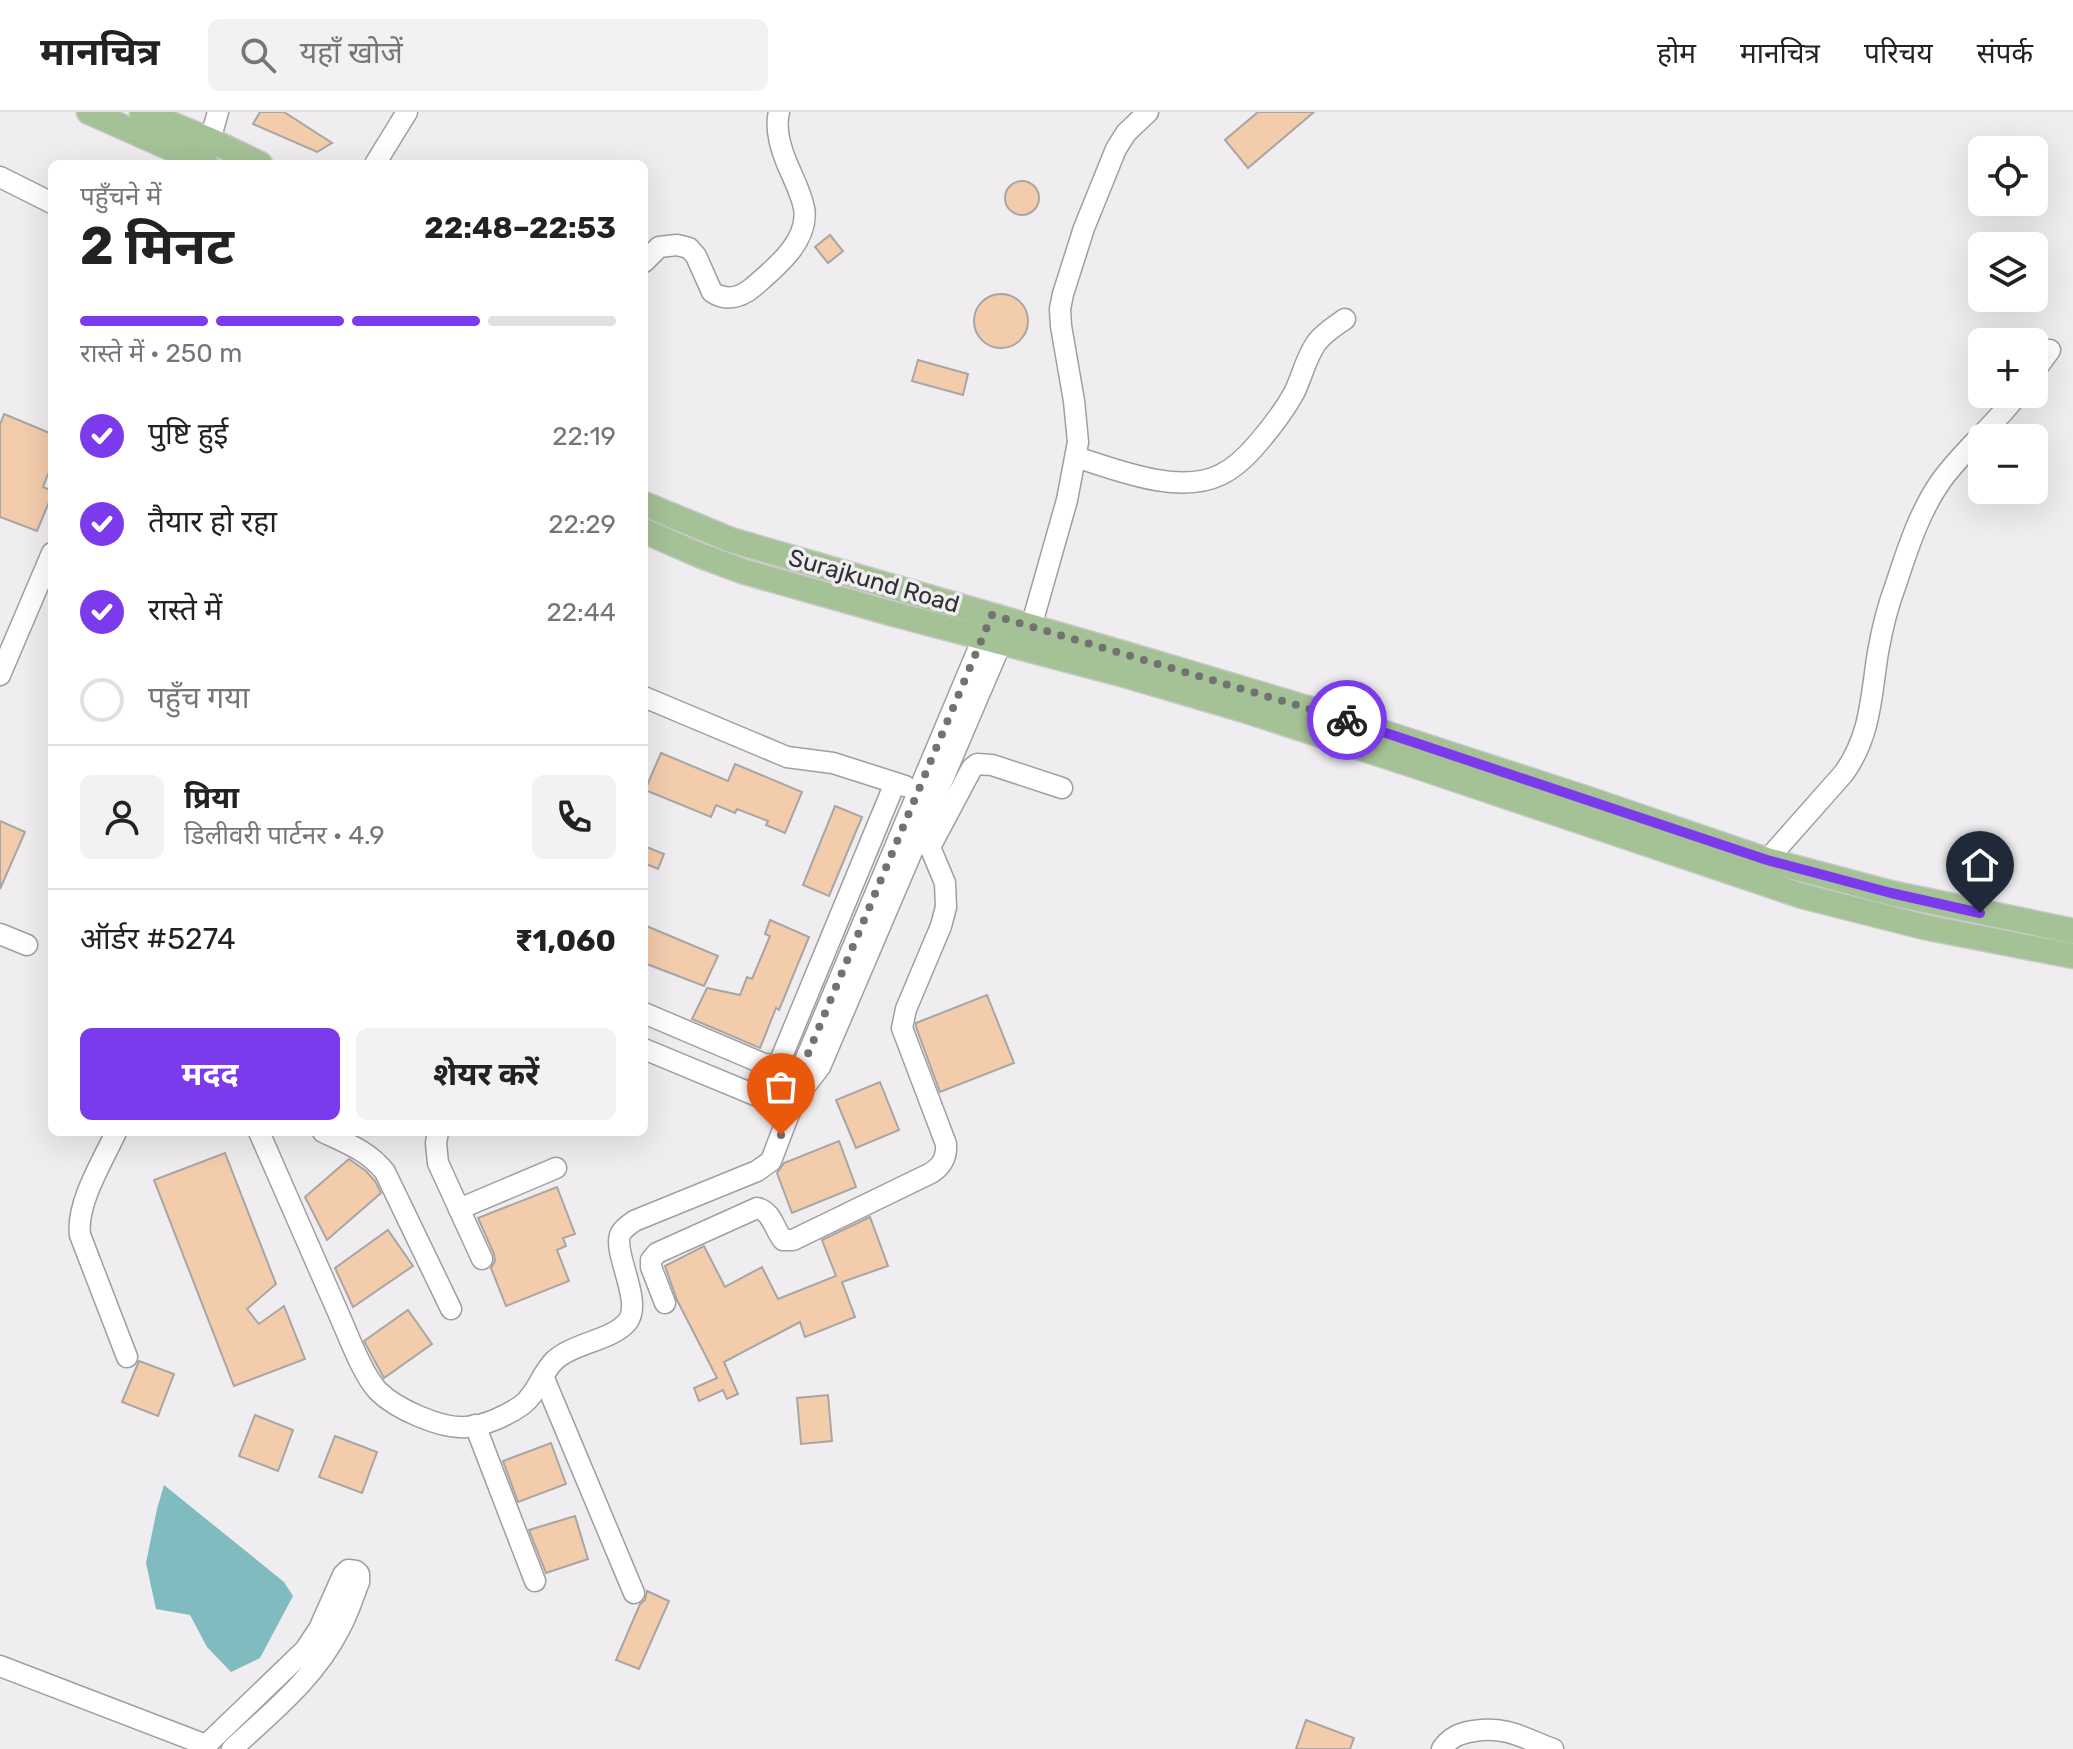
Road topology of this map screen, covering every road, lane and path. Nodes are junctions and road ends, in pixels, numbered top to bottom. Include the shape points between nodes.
1 (89, 112) edge
2 (142, 112) edge
3 (218, 112) edge
4 (407, 112) edge
5 (779, 112) edge
6 (1148, 112) edge
7 (208, 152) edge
8 (243, 160) edge
9 (377, 160) edge
10 (0, 177) edge
11 (48, 201) edge
12 (648, 258) edge
13 (1345, 319) dead end
14 (2050, 350) dead end
15 (2048, 353) edge
16 (2005, 408) edge
17 (1076, 457) junction
18 (648, 506) edge
19 (648, 533) edge
20 (48, 562) edge
21 (1004, 628) junction
22 (0, 675) edge
23 (648, 699) edge
24 (895, 783) junction
25 (1062, 788) dead end
26 (926, 792) junction
27 (922, 828) junction
28 (930, 847) junction
29 (1767, 860) junction
30 (2073, 931) edge
31 (0, 934) edge
32 (27, 945) dead end
33 (2073, 956) edge
34 (648, 1015) edge
35 (648, 1050) edge
36 (793, 1104) junction
37 (114, 1136) edge
38 (263, 1136) edge
39 (331, 1136) edge
40 (437, 1136) edge
41 (556, 1168) dead end
42 (459, 1209) junction
43 (482, 1259) dead end
44 (665, 1303) dead end
45 (451, 1309) dead end
46 (127, 1357) dead end
47 (543, 1376) junction
48 (475, 1425) junction
49 (535, 1581) dead end
50 (634, 1593) dead end
51 (0, 1666) edge
52 (204, 1747) edge
53 (232, 1749) edge
54 (1442, 1749) edge
55 (1553, 1749) edge

1 - 7 main road
2 - 7 main road
3 - 7 street
4 - 9 street
5 - 12 street via 781,150 804,206 800,236 792,248 747,292 729,298 712,292 689,248 659,247
6 - 17 street via 1116,149 1063,294 1061,326 1078,427
7 - 8 main road
10 - 11 street
13 - 17 street via 1316,344 1271,429 1220,476 1195,482 1162,480
14 - 15 street
16 - 29 street via 1942,479 1918,525 1885,615 1867,724 1853,760
17 - 21 street via 1057,538
18 - 21 main road, Surajkund Road via 731,540
19 - 21 main road, Surajkund Road via 745,572 890,613
20 - 22 street
21 - 26 street
21 - 29 main road, Surajkund Road via 1332,715
21 - 33 main road, Surajkund Road via 1128,676 1802,896
23 - 24 street via 787,757 833,763
24 - 26 street
24 - 34 street via 780,1061 764,1064
25 - 28 street via 977,764
26 - 27 street
26 - 36 street via 802,1068
27 - 28 street
27 - 36 street via 820,1067
28 - 44 street via 945,883 946,907 902,1028 946,1144 941,1166 793,1240 783,1240 768,1213 757,1208 657,1253 651,1267
29 - 30 main road, Surajkund Road via 1891,893
31 - 32 street
35 - 36 street
36 - 47 street via 764,1168 623,1229 618,1240 633,1306 630,1319 557,1358
37 - 46 street via 86,1197 79,1227
38 - 48 street via 377,1389 429,1419 459,1427
39 - 45 street via 364,1152 385,1172
40 - 42 street via 438,1163
41 - 42 street
42 - 43 street
47 - 48 street via 521,1406
47 - 50 street
48 - 49 street
51 - 52 street
52 - 53 street via 305,1650 343,1575 356,1571 359,1582 341,1628 315,1668
54 - 55 street via 1457,1735 1488,1729

